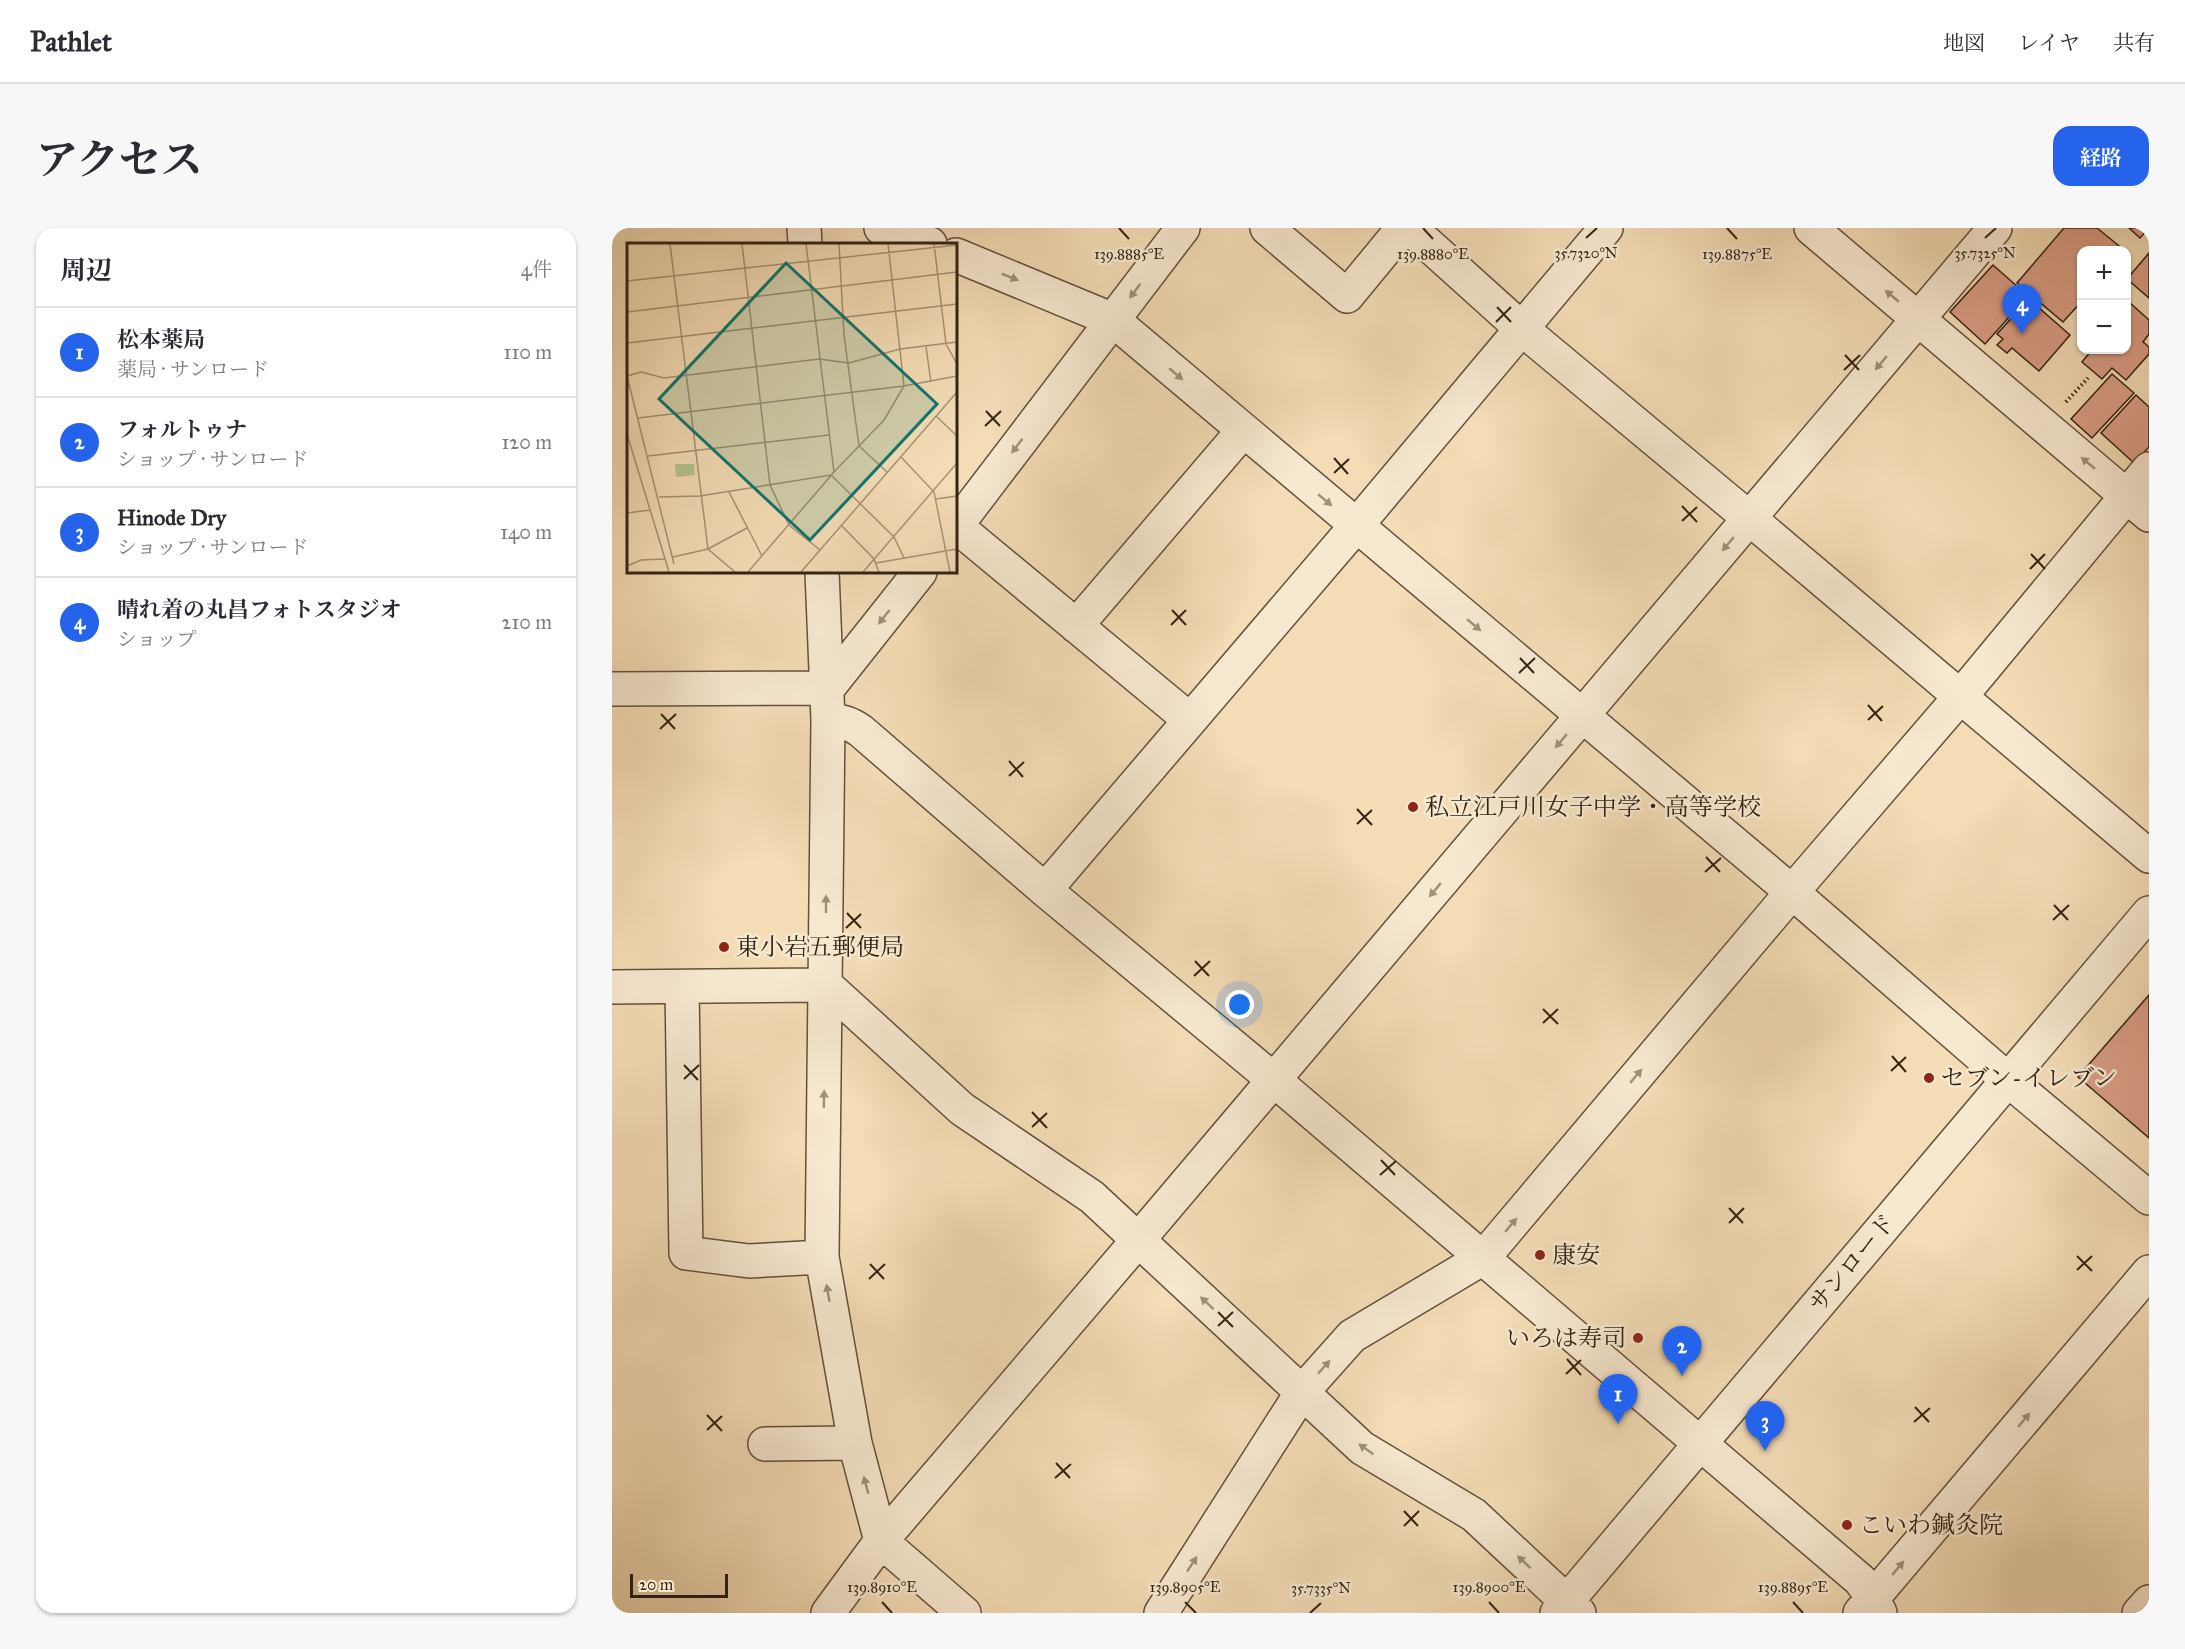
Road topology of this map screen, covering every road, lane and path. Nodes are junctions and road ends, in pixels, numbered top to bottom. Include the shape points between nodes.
1 (804, 228) edge
2 (881, 228) edge
3 (940, 228) edge
4 (1183, 228) edge
5 (1268, 228) edge
6 (1402, 228) edge
7 (1410, 228) edge
8 (1606, 228) edge
9 (1811, 228) edge
10 (1995, 228) edge
11 (805, 243) edge
12 (927, 243) edge
13 (935, 243) edge
14 (957, 255) edge
15 (1918, 318) junction
16 (1113, 320) junction
17 (1521, 328) junction
18 (1243, 431) junction
19 (2149, 470) edge
20 (2138, 505) edge
21 (1749, 518) junction
22 (957, 525) edge
23 (1356, 526) junction
24 (957, 527) edge
25 (822, 573) edge
26 (919, 573) edge
27 (1076, 626) junction
28 (826, 678) junction
29 (612, 689) edge
30 (1960, 697) junction
31 (1582, 716) junction
32 (835, 720) junction
33 (1190, 720) junction
34 (2149, 856) edge
35 (1045, 890) junction
36 (1792, 892) junction
37 (2149, 913) edge
38 (826, 985) junction
39 (612, 987) edge
40 (682, 987) junction
41 (2007, 1079) junction
42 (1274, 1080) junction
43 (2149, 1198) edge
44 (1139, 1239) junction
45 (822, 1257) junction
46 (1483, 1258) junction
47 (2149, 1272) edge
48 (1302, 1392) junction
49 (855, 1443) junction
50 (765, 1444) dead end
51 (1699, 1444) junction
52 (881, 1541) junction
53 (2149, 1602) edge
54 (1871, 1608) edge
55 (1567, 1609) edge
56 (828, 1613) edge
57 (964, 1613) edge
58 (1161, 1613) edge
59 (2139, 1613) edge

1 - 11 street
2 - 12 street
3 - 13 street
4 -> 16 street
5 - 6 street via 1347,296
7 - 17 street
8 - 17 street
15 -> 9 street
10 - 15 street
14 -> 16 street
20 -> 15 street
15 -> 21 street
16 -> 18 street
16 -> 22 street
17 - 21 street
17 - 23 street
18 -> 23 street
18 - 27 street
19 - 20 street
20 - 30 street
21 - 30 street
21 -> 31 street
23 -> 31 street
23 - 33 street
24 - 27 street
25 - 28 street
26 -> 28 street
27 - 33 street
28 - 29 street
28 - 32 street
30 - 34 street
30 - 36 street
31 - 36 street
31 -> 42 street
32 - 35 street via 861,731
38 -> 32 street
33 - 35 street
35 - 42 street
36 - 41 street
46 -> 36 street
37 - 41 street, サンロード
38 - 40 street
38 - 44 street via 962,1109 1092,1197
45 -> 38 street
39 - 40 street
40 - 45 street via 686,1253 749,1261
41 - 43 street
41 - 51 street, サンロード
42 - 44 street
42 - 46 street
48 -> 44 street
44 - 52 street
49 -> 45 street
48 -> 46 street via 1352,1336
46 - 51 street
54 -> 47 street
55 -> 48 street via 1474,1515 1362,1448
58 -> 48 street
49 - 50 street
52 -> 49 street
51 - 54 street via 1860,1580
51 - 55 street, サンロード
52 - 56 street
52 - 57 street
53 - 59 street

